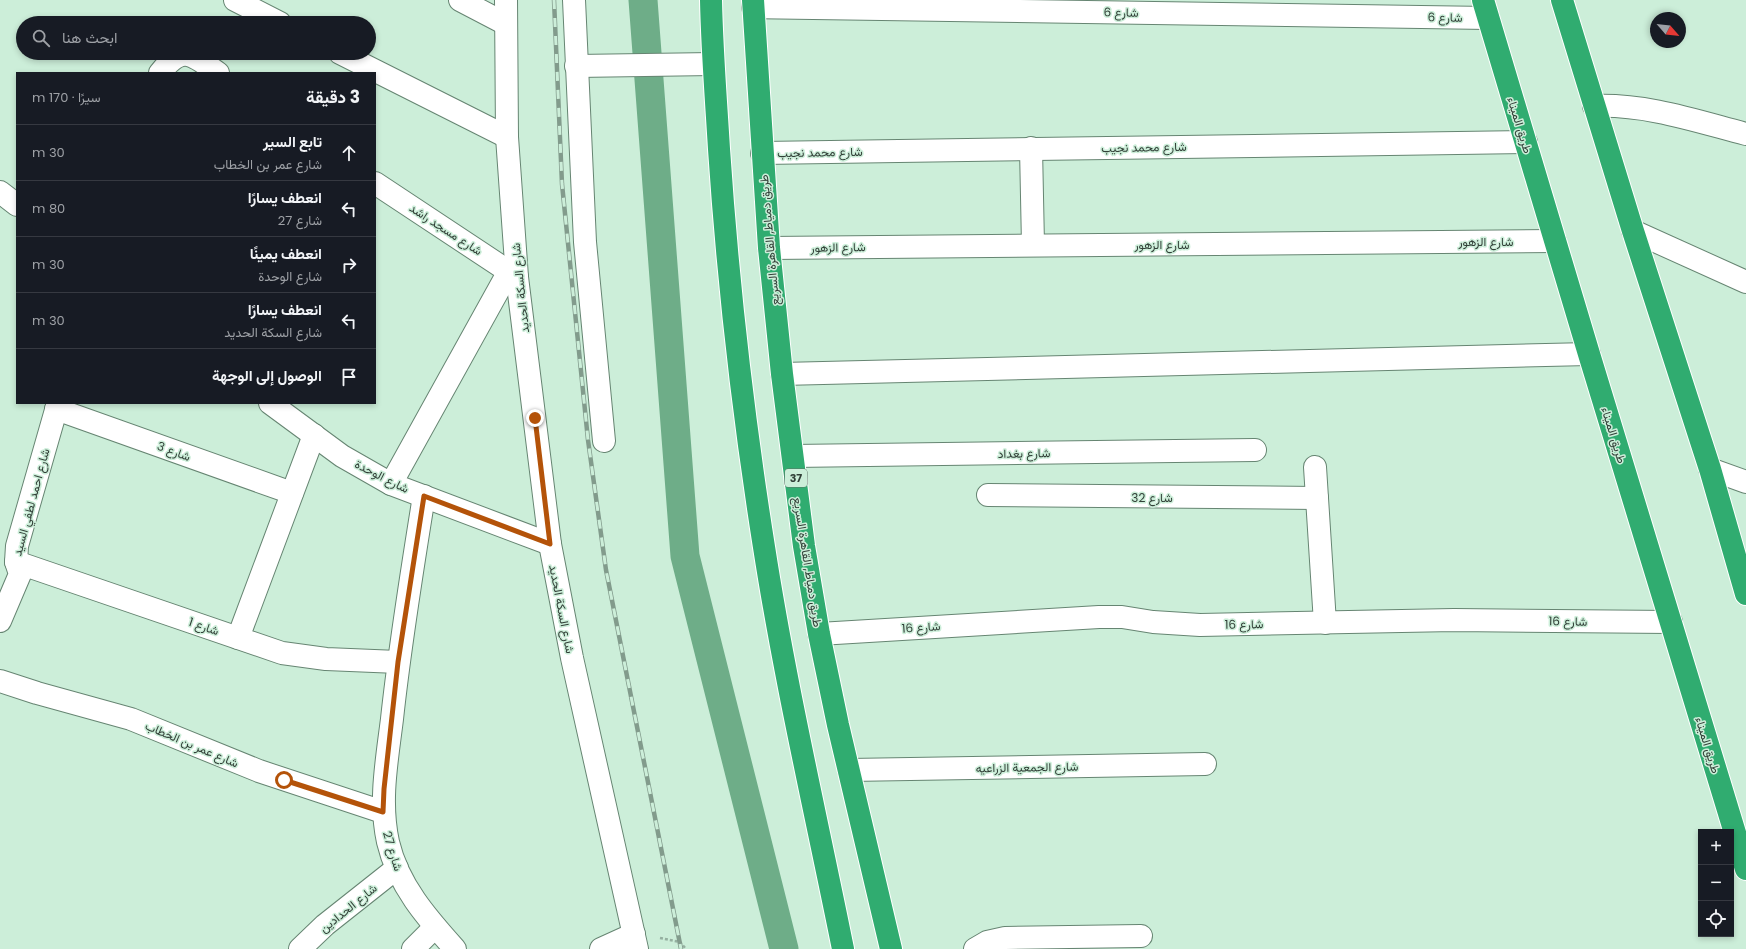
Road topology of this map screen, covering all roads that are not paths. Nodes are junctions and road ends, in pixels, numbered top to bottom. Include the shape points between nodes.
1 (235, 0) edge
2 (460, 0) edge
3 (506, 0) edge
4 (574, 0) edge
5 (711, 0) edge
6 (1562, 0) edge
7 (753, 4) edge
8 (1486, 9) edge
9 (266, 16) edge
10 (506, 24) junction
11 (199, 60) edge
12 (354, 60) edge
13 (712, 64) junction
14 (576, 66) junction
15 (217, 72) edge
16 (1594, 106) junction
17 (1746, 134) edge
18 (507, 137) junction
19 (1526, 142) junction
20 (1031, 148) junction
21 (762, 153) junction
22 (377, 190) edge
23 (0, 192) edge
24 (16, 204) edge
25 (1633, 231) junction
26 (1555, 240) junction
27 (1033, 245) junction
28 (769, 248) junction
29 (513, 274) junction
30 (1746, 282) edge
31 (1589, 354) junction
32 (782, 374) junction
33 (271, 404) edge
34 (57, 406) edge
35 (314, 435) junction
36 (604, 441) dead end
37 (1255, 450) dead end
38 (793, 456) junction
39 (1315, 467) dead end
40 (1710, 469) junction
41 (1746, 482) edge
42 (392, 484) junction
43 (292, 493) junction
44 (988, 495) dead end
45 (424, 496) junction
46 (1317, 498) junction
47 (550, 544) junction
48 (16, 562) junction
49 (1746, 594) edge
50 (0, 621) edge
51 (1671, 622) junction
52 (1325, 623) junction
53 (819, 634) junction
54 (238, 638) junction
55 (398, 662) junction
56 (0, 681) edge
57 (1205, 764) dead end
58 (849, 770) junction
59 (383, 812) junction
60 (397, 868) junction
61 (1746, 869) edge
62 (435, 927) junction
63 (1141, 936) dead end
64 (635, 941) edge
65 (890, 948) edge
66 (300, 949) edge
67 (413, 949) edge
68 (456, 949) edge
69 (601, 949) edge
70 (843, 949) edge
71 (975, 949) edge

1 - 9 street
2 - 10 street
3 - 10 street, شارع السكة الحديد
4 - 14 street
5 - 13 highway
6 - 16 highway
7 - 8 street, شارع 6
7 - 21 highway, طريق دمياط, القاهرة السريع / 37
8 - 19 highway, طريق الميناء
10 - 18 street, شارع السكة الحديد
11 - 15 street
12 - 18 street
13 - 14 street
13 - 70 highway via 731,307 764,546 783,656
14 - 36 street via 585,242
16 - 17 street via 1614,105 1651,109
16 - 25 highway
18 - 29 street, شارع السكة الحديد
19 - 20 street, شارع محمد نجيب
19 - 26 highway, طريق الميناء
20 - 21 street, شارع محمد نجيب
20 - 27 street
21 - 28 highway, طريق دمياط, القاهرة السريع / 37
22 - 29 street, شارع مسجد راشد
23 - 24 street
25 - 30 street
25 - 40 highway
26 - 27 street, شارع الزهور
26 - 31 highway, طريق الميناء
27 - 28 street, شارع الزهور
28 - 32 highway, طريق دمياط, القاهرة السريع / 37
29 - 42 street
29 - 47 street, شارع السكة الحديد
31 - 32 street
31 - 51 highway, طريق الميناء
32 - 38 highway, طريق دمياط, القاهرة السريع / 37
33 - 35 street, شارع الوحدة
34 - 43 street, شارع 3
34 - 48 street, شارع احمد لطفي السيد via 17,546
35 - 42 street, شارع الوحدة via 354,464
35 - 43 street
37 - 38 street, شارع بغداد
38 - 53 highway, طريق دمياط, القاهرة السريع / 37 via 804,546
39 - 46 street
40 - 41 street
40 - 49 highway
42 - 45 street, شارع الوحدة
43 - 54 street
44 - 46 street, شارع 32
45 - 47 street, شارع الوحدة
45 - 55 street, شارع 27
46 - 52 street
47 - 64 street, شارع السكة الحديد via 572,658
48 - 50 street, شارع احمد لطفي السيد via 20,574
48 - 54 street, شارع 1
51 - 52 street, شارع 16 via 1454,620
51 - 61 highway, طريق الميناء
52 - 53 street, شارع 16 via 1200,625 1099,617
53 - 58 highway, طريق دمياط, القاهرة السريع / 37
54 - 55 street, شارع 1 via 282,653 326,659
55 - 59 street, شارع 27
56 - 59 street, شارع عمر بن الخطاب via 37,694 131,719 253,769
57 - 58 street, شارع الجمعية الزراعيه
58 - 65 highway, طريق دمياط, القاهرة السريع / 37
59 - 60 street, شارع 27
60 - 62 street, شارع 27 via 413,899
60 - 66 street, شارع الحدادين via 325,925
62 - 67 street
62 - 68 street, شارع 27
63 - 71 street via 1005,938 987,942
64 - 69 street

